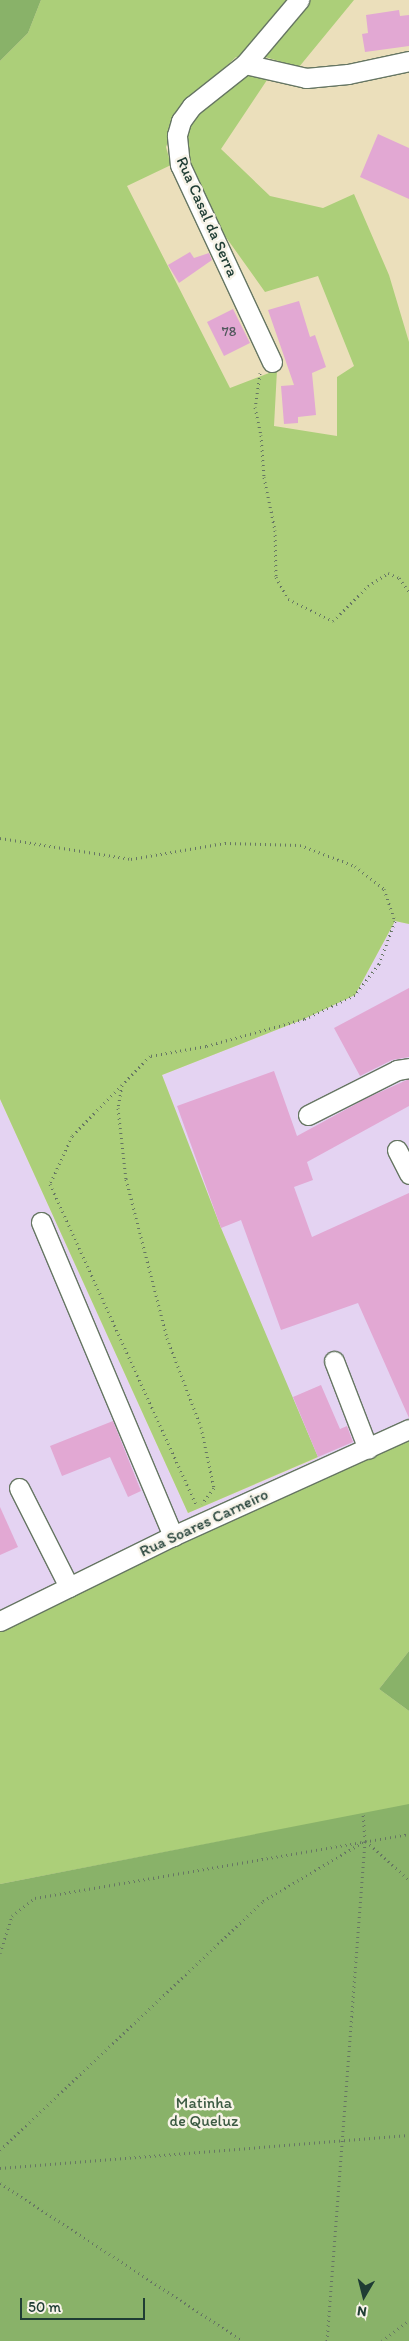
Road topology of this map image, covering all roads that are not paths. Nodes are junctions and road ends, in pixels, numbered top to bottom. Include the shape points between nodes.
1 (299, 0) edge
2 (409, 61) edge
3 (244, 64) junction
4 (269, 355) road end
5 (409, 1068) edge
6 (308, 1115) dead end
7 (397, 1150) dead end
8 (409, 1174) edge
9 (41, 1222) dead end
10 (334, 1361) dead end
11 (409, 1429) edge
12 (368, 1449) junction
13 (19, 1488) dead end
14 (173, 1536) junction
15 (69, 1588) junction
16 (0, 1621) edge

1 - 3 street, Rua Casal da Serra
2 - 3 street via 348,74 306,78
3 - 4 street, Rua Casal da Serra via 192,106 181,121 177,148 180,165
5 - 6 street via 397,1070
7 - 8 street
9 - 14 street
10 - 12 street
11 - 12 street, Rua Soares Carneiro
12 - 14 street, Rua Soares Carneiro
13 - 15 street
14 - 15 street, Rua Soares Carneiro
15 - 16 street, Rua Soares Carneiro

